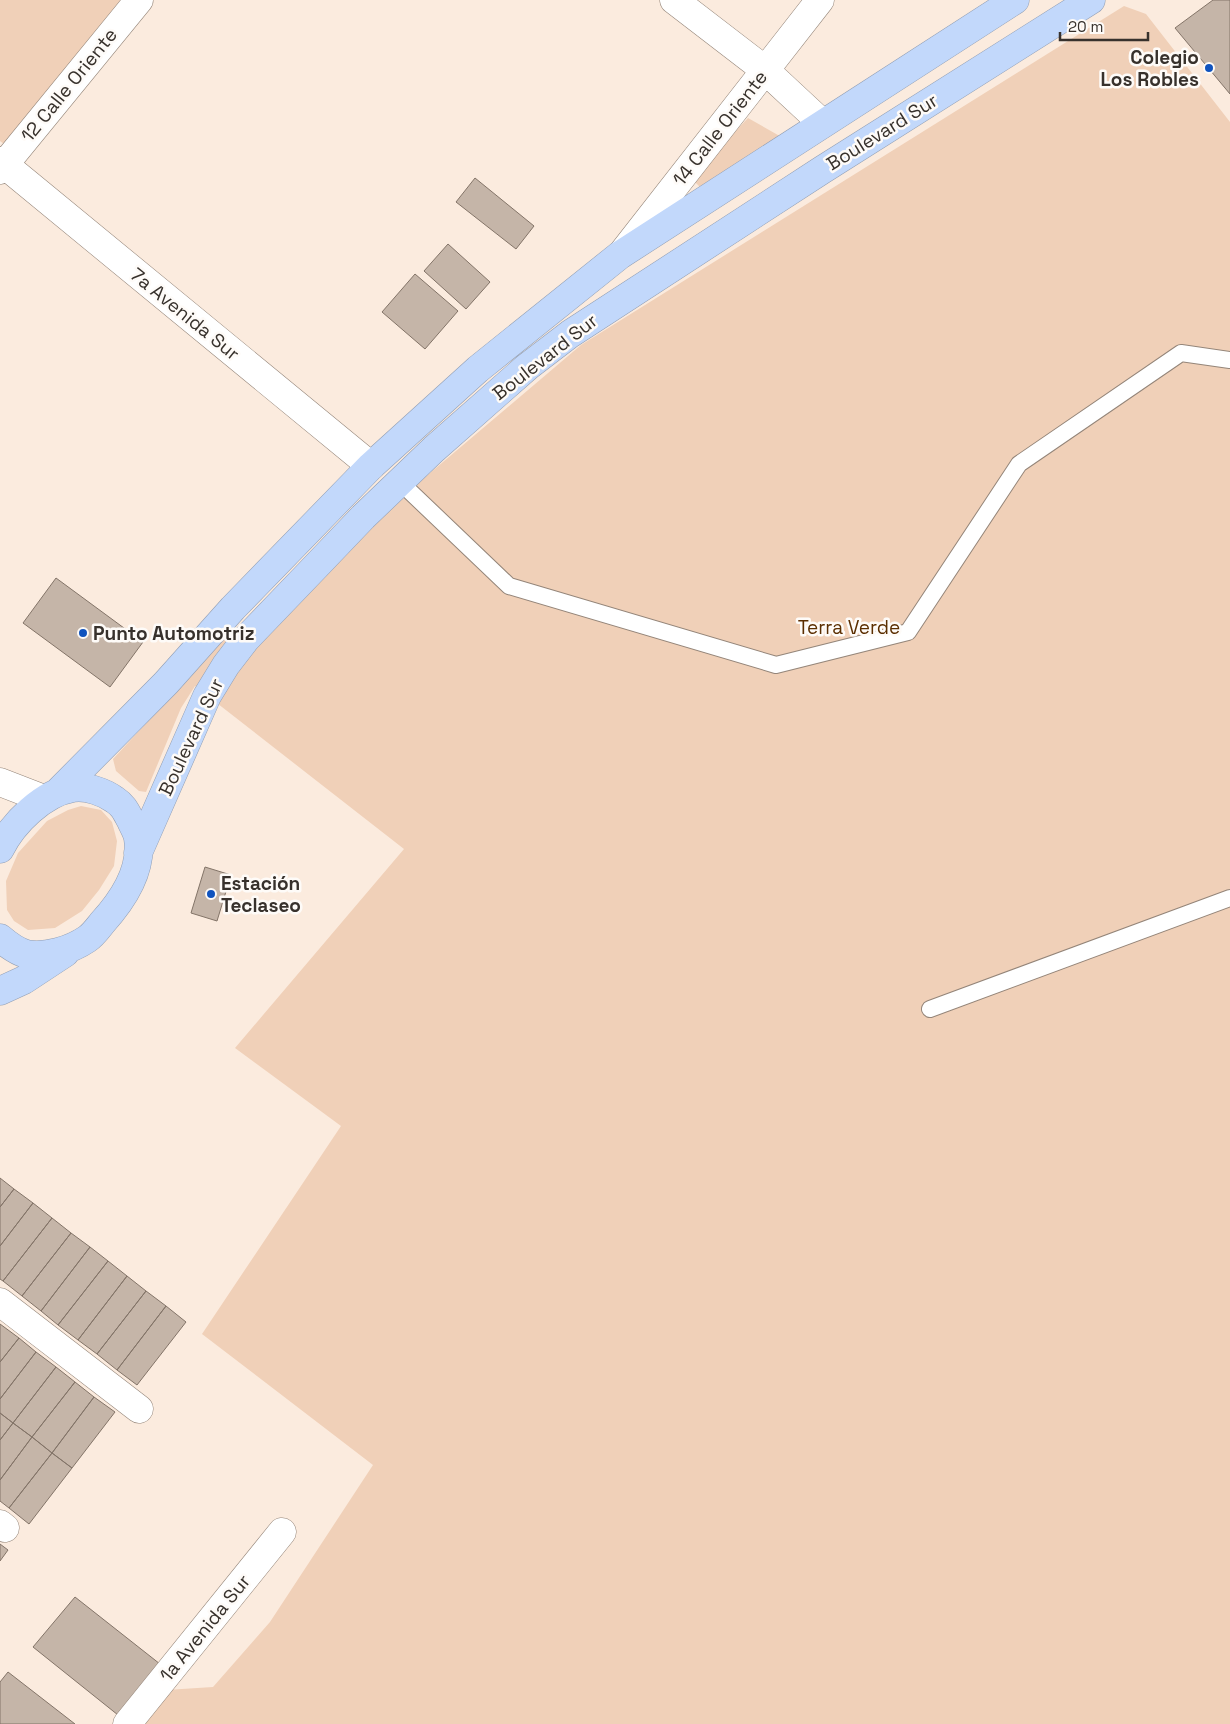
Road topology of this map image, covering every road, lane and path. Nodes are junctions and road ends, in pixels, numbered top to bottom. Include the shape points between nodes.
1 (139, 0) edge
2 (674, 0) edge
3 (820, 0) edge
4 (1015, 0) edge
5 (1091, 0) edge
6 (765, 70) junction
7 (822, 124) junction
8 (1, 165) edge
9 (620, 255) junction
10 (1230, 360) edge
11 (371, 466) junction
12 (399, 482) junction
13 (0, 782) edge
14 (52, 795) junction
15 (0, 849) edge
16 (138, 853) junction
17 (1230, 898) edge
18 (0, 938) edge
19 (74, 947) junction
20 (0, 991) edge
21 (930, 1009) dead end
22 (0, 1302) edge
23 (139, 1408) dead end
24 (282, 1532) dead end
25 (127, 1724) edge

1 - 8 street, 12 Calle Oriente
2 - 6 street
3 - 6 street, 14 Calle Oriente
4 - 7 highway, Boulevard Sur
5 - 12 highway, Boulevard Sur via 570,334 527,367
6 - 7 street
6 - 9 street, 14 Calle Oriente
7 - 9 highway, Boulevard Sur
8 - 11 street, 7a Avenida Sur
9 - 11 highway, Boulevard Sur via 478,369
10 - 12 lane via 1181,352 1019,464 908,632 776,665 509,586
11 - 14 highway, Boulevard Sur via 166,682
12 - 16 highway, Boulevard Sur via 246,639 226,666 207,696
13 - 14 street
14 - 15 highway, Boulevard Sur via 29,811
14 - 16 highway via 76,788 109,795 124,806 138,836
16 - 19 highway via 130,884 119,904 89,938
17 - 21 lane
18 - 19 highway via 25,954 45,954
19 - 20 highway via 24,980
22 - 23 street
24 - 25 street, 1a Avenida Sur

